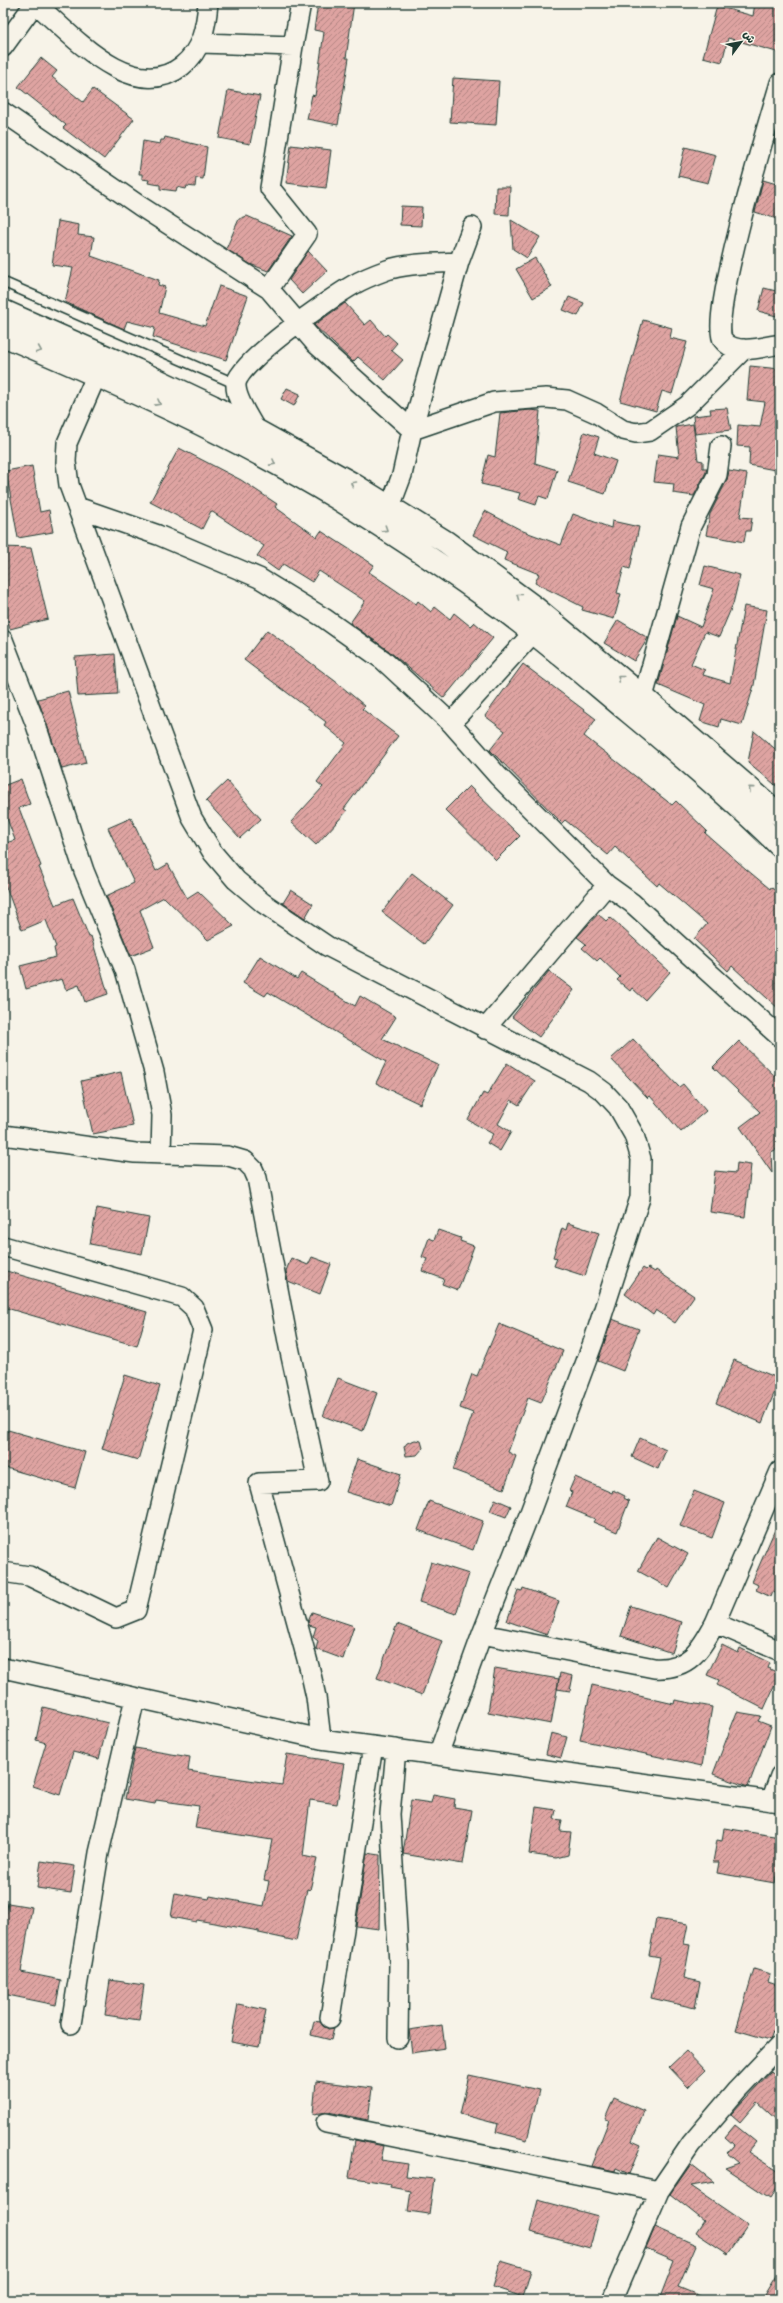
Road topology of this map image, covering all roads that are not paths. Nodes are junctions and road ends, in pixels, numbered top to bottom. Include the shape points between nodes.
1 (35, 3) edge
2 (208, 3) edge
3 (302, 3) edge
4 (201, 43) junction
5 (293, 46) junction
6 (3, 47) edge
7 (780, 83) edge
8 (3, 112) edge
9 (472, 227) dead end
10 (459, 262) junction
11 (3, 282) edge
12 (269, 289) junction
13 (3, 311) edge
14 (298, 324) junction
15 (3, 335) edge
16 (780, 344) edge
17 (744, 349) junction
18 (97, 374) junction
19 (236, 384) junction
20 (412, 430) junction
21 (256, 431) junction
22 (721, 446) dead end
23 (77, 507) junction
24 (390, 508) junction
25 (533, 633) junction
26 (3, 640) edge
27 (643, 697) junction
28 (451, 723) junction
29 (780, 815) edge
30 (780, 846) edge
31 (607, 885) junction
32 (485, 1029) junction
33 (780, 1037) edge
34 (3, 1135) edge
35 (161, 1154) junction
36 (3, 1246) edge
37 (780, 1471) edge
38 (3, 1572) edge
39 (715, 1623) junction
40 (482, 1634) junction
41 (780, 1651) edge
42 (3, 1668) edge
43 (135, 1698) junction
44 (321, 1739) junction
45 (373, 1746) junction
46 (396, 1750) junction
47 (438, 1755) junction
48 (780, 1776) edge
49 (776, 1802) edge
50 (330, 2018) dead end
51 (71, 2024) dead end
52 (398, 2038) dead end
53 (780, 2045) edge
54 (326, 2123) dead end
55 (659, 2191) junction
56 (612, 2300) edge

1 - 4 street via 110,67 133,76 155,78 172,73 188,61
1 - 6 street
2 - 4 street
3 - 5 street
4 - 5 street
5 - 12 street via 270,188 308,234
7 - 17 street via 751,181 721,313 721,338 735,348
8 - 12 street via 140,206
9 - 10 street
10 - 14 street via 388,270 353,285
10 - 20 street
11 - 19 lane
12 - 14 street
13 - 21 main road via 212,406
14 - 19 street via 252,359 238,376
14 - 20 street via 341,367
15 -> 18 main road
16 - 17 street
17 - 20 street via 688,405 650,431 636,433 623,430 596,413 567,400 546,398 494,402
18 - 23 street via 67,443 69,485
18 -> 25 main road via 246,448 335,497 432,559
19 - 21 street via 238,396
20 - 24 street via 402,475
24 -> 21 main road via 351,483
22 - 27 street via 717,475 691,526
23 - 28 street via 158,535 259,578 324,618 383,660
23 - 32 street via 192,818 213,853 236,880 263,903 327,946
27 -> 24 main road via 534,607 446,542
25 - 28 street
25 - 30 main road via 683,757 745,811
26 - 35 street via 36,725 84,871 126,970 154,1072 162,1115
29 -> 27 main road
28 - 31 street via 498,776
31 - 32 street
31 - 33 street via 632,903
32 - 40 street via 582,1078 604,1092 626,1118 641,1159 640,1198 594,1340
34 - 35 street via 135,1153
35 - 44 street via 238,1158 253,1169 257,1178 318,1481 259,1483 310,1670
36 - 38 street via 182,1297 194,1308 203,1330 136,1610 116,1618 29,1576
37 - 39 street
39 - 40 street via 702,1647 692,1657 684,1664 667,1669 582,1655
39 - 41 street
40 - 47 street
42 - 43 street
43 - 44 street
43 - 51 street via 99,1853
44 - 45 street
45 - 46 street
45 - 50 street
46 - 47 street
46 - 52 street via 390,1814 399,1964
47 - 49 street
48 - 49 street
53 - 55 street via 691,2144
54 - 55 street
55 - 56 street

